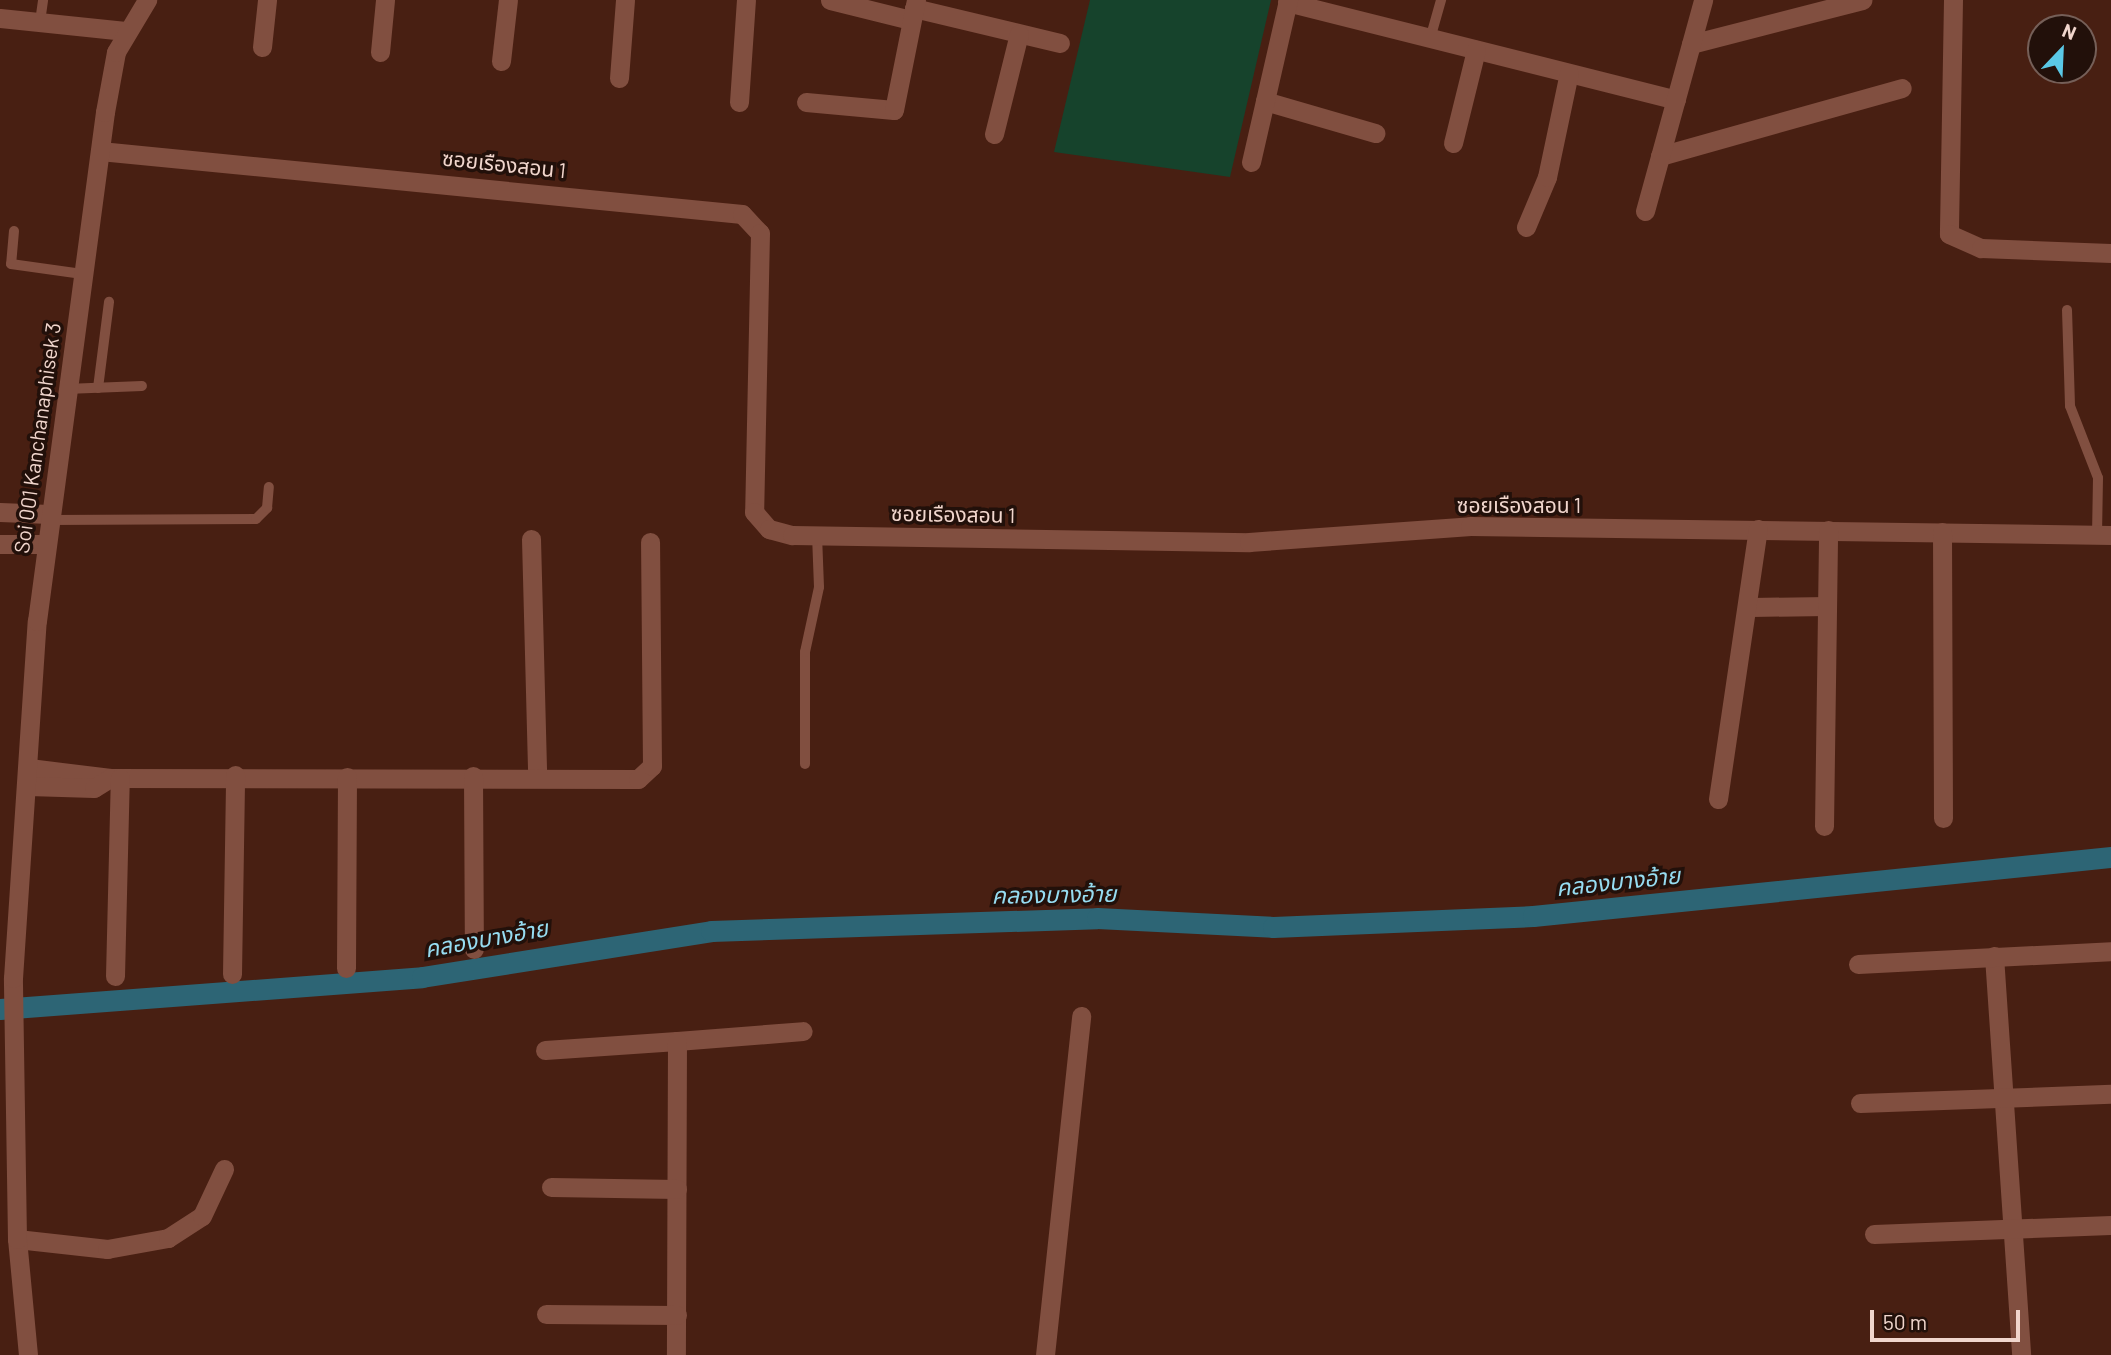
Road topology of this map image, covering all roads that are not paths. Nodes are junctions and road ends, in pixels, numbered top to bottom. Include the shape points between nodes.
1 (43, 0) edge
2 (147, 0) edge
3 (267, 0) edge
4 (385, 0) edge
5 (508, 0) edge
6 (625, 0) edge
7 (746, 0) edge
8 (830, 0) edge
9 (1441, 0) edge
10 (1703, 0) edge
11 (1862, 0) edge
12 (1954, 0) edge
13 (1287, 1) edge
14 (914, 9) edge
15 (0, 18) edge
16 (40, 22) junction
17 (125, 31) junction
18 (1019, 34) junction
19 (1430, 39) junction
20 (1060, 43) dead end
21 (1692, 44) junction
22 (262, 47) dead end
23 (1476, 50) junction
24 (380, 52) dead end
25 (501, 61) dead end
26 (1569, 73) junction
27 (619, 78) dead end
28 (1902, 88) dead end
29 (1676, 100) junction
30 (1265, 101) junction
31 (738, 102) dead end
32 (806, 102) dead end
33 (1375, 133) dead end
34 (994, 134) dead end
35 (1453, 142) dead end
36 (100, 151) junction
37 (1660, 156) junction
38 (1251, 162) dead end
39 (1646, 211) dead end
40 (1526, 227) dead end
41 (14, 232) dead end
42 (2111, 253) edge
43 (82, 274) junction
44 (109, 302) dead end
45 (2067, 310) dead end
46 (142, 386) dead end
47 (98, 387) junction
48 (66, 388) junction
49 (269, 487) dead end
50 (0, 512) edge
51 (49, 517) junction
52 (1758, 529) junction
53 (1828, 530) junction
54 (1942, 532) junction
55 (2104, 535) edge
56 (817, 536) junction
57 (531, 539) dead end
58 (650, 542) dead end
59 (0, 544) edge
60 (46, 544) junction
61 (1827, 606) junction
62 (1751, 607) junction
63 (805, 764) dead end
64 (235, 775) junction
65 (537, 775) junction
66 (473, 776) junction
67 (29, 777) junction
68 (347, 777) junction
69 (115, 778) junction
70 (1718, 799) dead end
71 (1943, 818) dead end
72 (1824, 826) dead end
73 (474, 948) dead end
74 (2111, 951) edge
75 (1994, 956) junction
76 (1858, 964) dead end
77 (346, 968) dead end
78 (232, 974) dead end
79 (116, 975) dead end
80 (1081, 1016) dead end
81 (803, 1031) dead end
82 (677, 1041) junction
83 (545, 1050) dead end
84 (2111, 1094) edge
85 (2004, 1095) junction
86 (1860, 1103) dead end
87 (224, 1168) dead end
88 (8, 1172) edge
89 (551, 1187) dead end
90 (677, 1189) junction
91 (2111, 1225) edge
92 (2013, 1228) junction
93 (1874, 1234) dead end
94 (17, 1239) junction
95 (546, 1314) dead end
96 (677, 1315) junction
97 (28, 1355) edge
98 (676, 1355) edge
99 (1045, 1355) edge
100 (2021, 1355) edge

1 - 16 lane
2 - 17 street, Soi 001 Kanchanaphisek 3
3 - 22 street
4 - 24 street
5 - 25 street
6 - 27 street
7 - 31 street
8 - 14 street
9 - 19 lane
10 - 21 street
11 - 21 street
12 - 42 street via 1949,234 1981,248
13 - 19 street
13 - 30 street
14 - 18 street
14 - 32 street via 894,110
15 - 16 street
16 - 17 street
17 - 36 street, Soi 001 Kanchanaphisek 3
18 - 20 street
18 - 34 street
19 - 23 street
21 - 29 street
23 - 26 street
23 - 35 street
26 - 29 street
26 - 40 street via 1546,177
28 - 37 street
29 - 37 street
30 - 33 street
30 - 38 street
36 - 43 street, Soi 001 Kanchanaphisek 3
36 - 56 street, ซอยเรืองสอน 1 via 742,214 760,233 754,512 769,529
37 - 39 street
41 - 43 lane via 11,264
43 - 48 street, Soi 001 Kanchanaphisek 3
44 - 47 lane
45 - 55 lane via 2070,407 2098,478
46 - 47 lane
47 - 48 lane
48 - 51 street, Soi 001 Kanchanaphisek 3
49 - 51 lane via 267,508 256,519
50 - 51 street
51 - 60 street, Soi 001 Kanchanaphisek 3
52 - 53 street, ซอยเรืองสอน 1
52 - 56 street, ซอยเรืองสอน 1 via 1469,526 1249,542
52 - 62 street
53 - 54 street, ซอยเรืองสอน 1
53 - 61 street
54 - 55 street, ซอยเรืองสอน 1
54 - 71 street
56 - 63 lane via 818,587 805,652
57 - 65 street
58 - 65 street via 652,766 638,779
59 - 60 street
60 - 67 street, Soi 001 Kanchanaphisek 3
61 - 62 street
61 - 72 street
62 - 70 street
64 - 68 street
64 - 69 street
64 - 78 street
65 - 66 street
66 - 68 street
66 - 73 street
67 - 69 street
67 - 88 street, Soi 001 Kanchanaphisek 3 via 13,978
68 - 77 street
69 - 79 street
74 - 75 street
75 - 76 street
75 - 85 street
80 - 99 street
81 - 82 street
82 - 83 street
82 - 90 street
84 - 85 street
85 - 86 street
85 - 92 street
87 - 94 street via 202,1216 168,1238 107,1249
88 - 94 street, Soi 001 Kanchanaphisek 3
89 - 90 street
90 - 96 street
91 - 92 street
92 - 93 street
92 - 100 street
94 - 97 street, Soi 001 Kanchanaphisek 3
95 - 96 street
96 - 98 street

